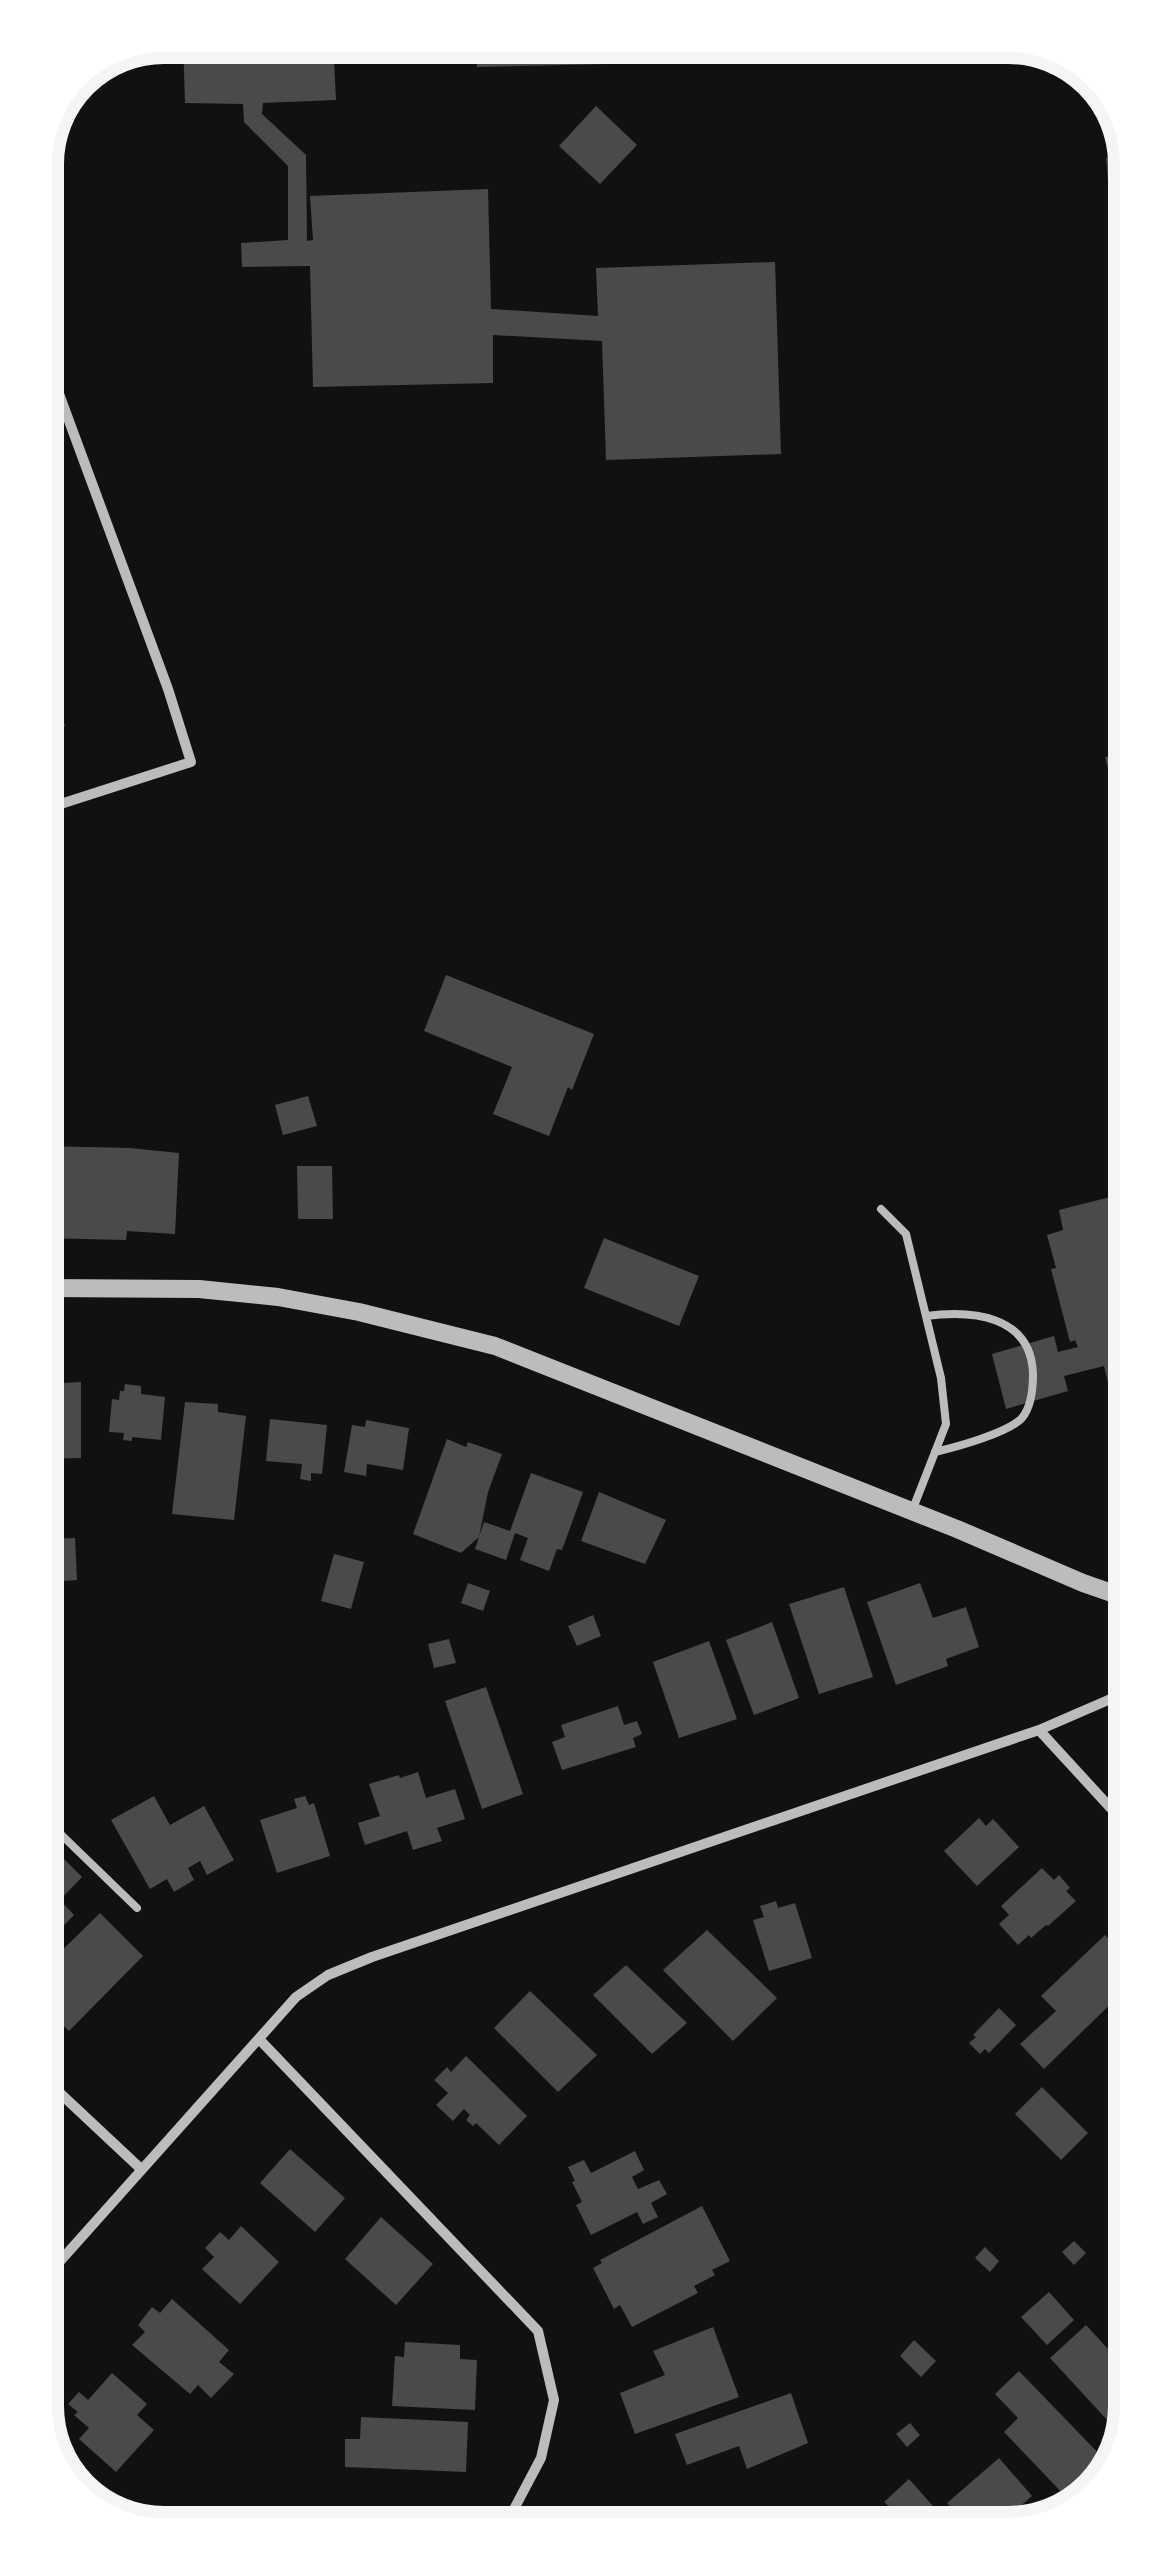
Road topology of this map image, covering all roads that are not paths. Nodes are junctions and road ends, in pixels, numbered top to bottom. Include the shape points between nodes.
1 (58, 391) edge
2 (58, 805) edge
3 (881, 1209) dead end
4 (58, 1288) edge
5 (926, 1316) junction
6 (935, 1452) junction
7 (912, 1511) junction
8 (1114, 1594) edge
9 (1114, 1698) edge
10 (1039, 1730) junction
11 (1114, 1812) edge
12 (58, 1832) edge
13 (137, 1908) dead end
14 (258, 2039) junction
15 (58, 2091) edge
16 (141, 2169) junction
17 (58, 2263) edge
18 (513, 2511) edge

1 - 2 street via 191,762
3 - 5 lane via 906,1234
4 - 7 street via 278,1297 424,1326 496,1346
5 - 6 lane via 946,1424
5 - 6 lane via 989,1317 1020,1334 1032,1360 1034,1392 1021,1419
6 - 7 lane
7 - 8 street
9 - 10 street
10 - 11 street
10 - 14 street via 372,1957 296,1997
12 - 13 lane
14 - 16 street
14 - 18 street via 538,2331 554,2400 541,2458
15 - 16 street
16 - 17 street

